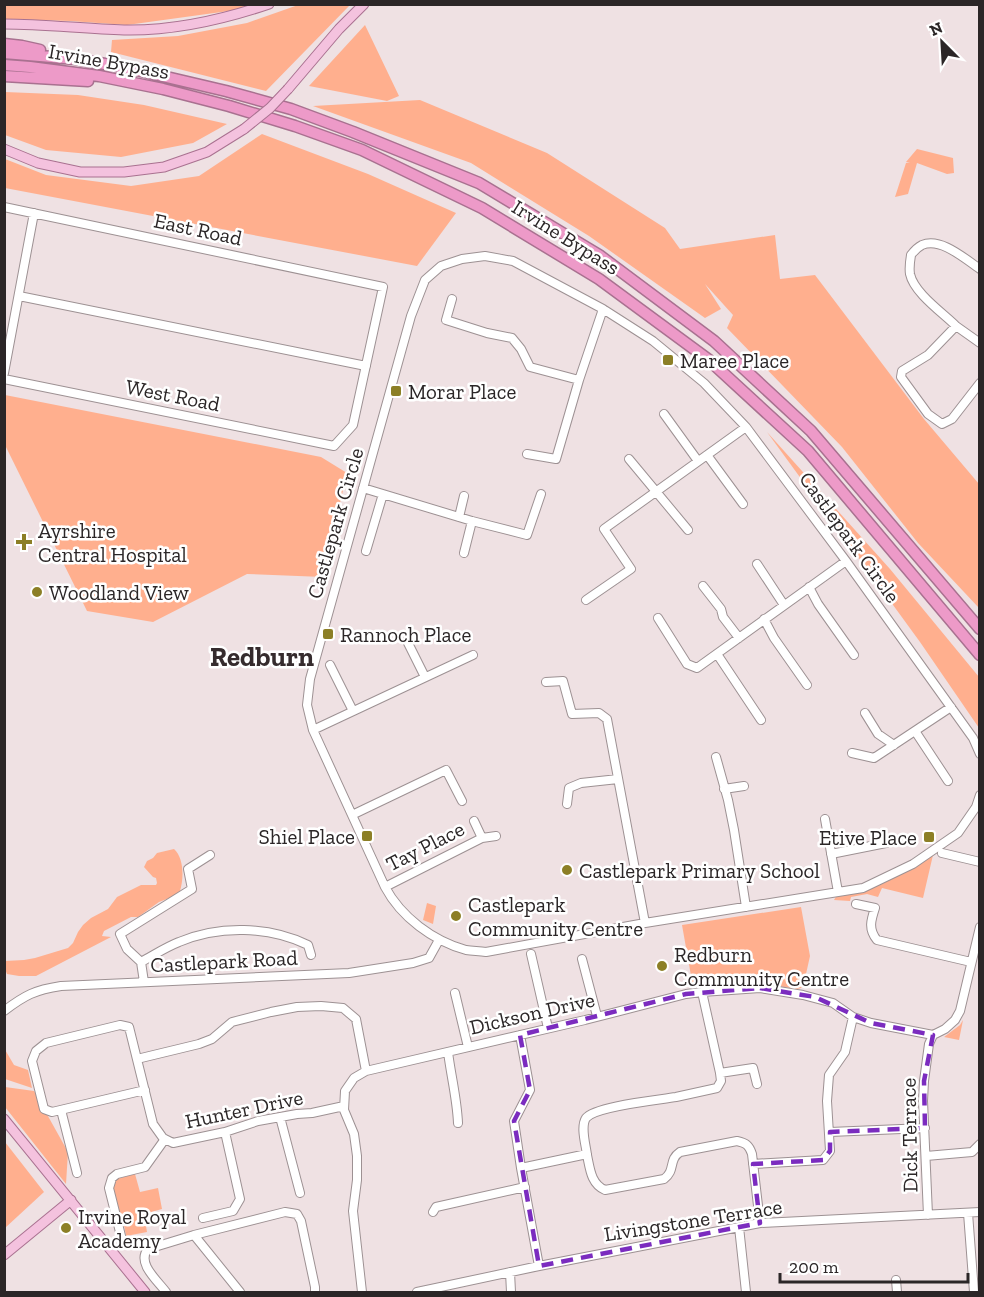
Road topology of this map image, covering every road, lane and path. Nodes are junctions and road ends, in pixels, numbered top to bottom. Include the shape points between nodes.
1 (269, 4) edge
2 (363, 4) edge
3 (4, 24) edge
4 (4, 44) edge
5 (4, 53) edge
6 (76, 59) junction
7 (4, 65) edge
8 (4, 76) edge
9 (163, 89) junction
10 (4, 149) edge
11 (4, 207) edge
12 (34, 213) junction
13 (980, 269) edge
14 (19, 296) junction
15 (452, 299) dead end
16 (603, 309) junction
17 (956, 326) junction
18 (980, 343) edge
19 (366, 366) junction
20 (4, 373) edge
21 (4, 379) edge
22 (579, 380) junction
23 (980, 383) edge
24 (664, 414) dead end
25 (746, 427) junction
26 (527, 454) dead end
27 (706, 455) junction
28 (628, 459) dead end
29 (698, 461) junction
30 (363, 488) junction
31 (657, 491) junction
32 (383, 494) junction
33 (541, 494) dead end
34 (464, 496) dead end
35 (743, 504) dead end
36 (459, 517) junction
37 (472, 520) junction
38 (688, 530) dead end
39 (366, 551) dead end
40 (464, 553) dead end
41 (846, 561) junction
42 (757, 564) dead end
43 (703, 586) dead end
44 (809, 587) junction
45 (586, 600) dead end
46 (784, 605) junction
47 (658, 618) dead end
48 (764, 619) junction
49 (980, 629) edge
50 (738, 638) junction
51 (408, 641) dead end
52 (717, 654) junction
53 (473, 655) dead end
54 (854, 655) dead end
55 (980, 655) edge
56 (330, 665) dead end
57 (425, 677) junction
58 (546, 682) dead end
59 (807, 685) dead end
60 (951, 707) junction
61 (353, 711) junction
62 (865, 713) dead end
63 (761, 720) dead end
64 (313, 730) junction
65 (915, 731) junction
66 (894, 745) junction
67 (852, 753) dead end
68 (980, 754) edge
69 (716, 757) dead end
70 (618, 779) junction
71 (948, 781) dead end
72 (744, 786) dead end
73 (724, 789) junction
74 (980, 795) edge
75 (462, 801) dead end
76 (567, 804) dead end
77 (352, 815) junction
78 (825, 819) dead end
79 (474, 821) dead end
80 (496, 836) dead end
81 (482, 838) junction
82 (886, 843) dead end
83 (942, 853) dead end
84 (831, 854) junction
85 (210, 855) dead end
86 (979, 862) edge
87 (385, 887) junction
88 (838, 892) junction
89 (856, 904) dead end
90 (746, 907) junction
91 (645, 923) junction
92 (980, 927) edge
93 (439, 940) junction
94 (531, 954) dead end
95 (311, 955) dead end
96 (582, 959) dead end
97 (141, 962) junction
98 (971, 962) junction
99 (144, 982) junction
100 (702, 992) junction
101 (455, 993) dead end
102 (4, 1011) edge
103 (597, 1017) junction
104 (853, 1017) junction
105 (548, 1028) junction
106 (520, 1035) junction
107 (933, 1035) junction
108 (468, 1047) junction
109 (448, 1052) junction
110 (137, 1059) junction
111 (366, 1071) junction
112 (720, 1073) junction
113 (757, 1084) dead end
114 (145, 1090) junction
115 (344, 1106) junction
116 (61, 1110) junction
117 (280, 1117) junction
118 (4, 1119) edge
119 (458, 1123) dead end
120 (925, 1128) junction
121 (225, 1132) junction
122 (830, 1132) junction
123 (165, 1139) junction
124 (980, 1144) edge
125 (587, 1154) junction
126 (926, 1156) junction
127 (753, 1164) junction
128 (521, 1168) junction
129 (76, 1173) dead end
130 (525, 1186) junction
131 (300, 1193) dead end
132 (71, 1200) junction
133 (433, 1212) dead end
134 (980, 1212) edge
135 (968, 1213) junction
136 (928, 1215) junction
137 (203, 1218) dead end
138 (760, 1223) junction
139 (739, 1227) junction
140 (194, 1235) junction
141 (122, 1240) dead end
142 (4, 1255) edge
143 (539, 1266) junction
144 (510, 1272) junction
145 (896, 1280) dead end
146 (145, 1293) edge
147 (166, 1293) edge
148 (240, 1293) edge
149 (315, 1293) edge
150 (362, 1293) edge
151 (417, 1293) edge
152 (511, 1293) edge
153 (746, 1293) edge
154 (897, 1293) edge
155 (974, 1293) edge

1 - 3 main road via 188,26 126,30
2 - 10 main road, bridge via 270,108 207,152 164,167 80,172 38,163
4 - 6 highway
5 - 6 highway, Irvine Bypass
6 - 49 highway, Irvine Bypass via 226,91 353,132 479,183 599,255 714,341 812,431
7 - 9 highway, Irvine Bypass via 99,76
8 - 9 highway
9 - 55 highway, Irvine Bypass via 295,126 362,150 482,208 599,279 709,360 808,451
11 - 12 street, East Road
12 - 14 street
12 - 19 street, East Road via 383,287
13 - 17 street via 942,244 920,246 911,255 912,281
14 - 19 street
14 - 20 street
15 - 22 street via 446,320 512,338 530,367
16 - 22 street
16 - 25 street, Castlepark Circle via 679,361
16 - 30 street, Castlepark Circle via 513,261 485,256 441,266 425,280 411,316
17 - 18 street
17 - 23 street via 928,355 902,371 900,377 928,414 942,424 952,419
19 - 21 street, West Road via 353,424 334,446
22 - 26 street via 556,459
24 - 29 street
25 - 27 street
25 - 41 street, Castlepark Circle
27 - 29 street
27 - 35 street
28 - 31 street
29 - 31 street
30 - 32 street
30 - 64 street, Castlepark Circle via 310,679 307,705
31 - 38 street
31 - 45 street via 604,529 631,569
32 - 36 street
32 - 39 street
33 - 37 street via 527,535
34 - 36 street
36 - 37 street
37 - 40 street
41 - 44 street
41 - 60 street, Castlepark Circle
42 - 46 street
43 - 50 street
44 - 46 street
44 - 54 street
46 - 48 street
47 - 52 street via 687,664 697,668
48 - 50 street
48 - 59 street
50 - 52 street
51 - 57 street
52 - 63 street
53 - 57 street
56 - 61 street
57 - 61 street
58 - 70 street via 563,681 572,714 599,713 607,719
60 - 65 street
60 - 68 street, Castlepark Circle
61 - 64 street
62 - 66 street via 878,734
64 - 77 street, Castlepark Circle
65 - 66 street
65 - 71 street
66 - 67 street via 874,758
69 - 73 street
70 - 76 street via 569,788
70 - 91 street
72 - 73 street
73 - 90 street
74 - 88 street, Castlepark Circle via 958,833 913,864 863,888
75 - 77 street via 446,770
77 - 87 street, Castlepark Circle
78 - 84 street
79 - 81 street, Tay Place
80 - 81 street, Tay Place
81 - 87 street, Tay Place
82 - 84 street
83 - 86 street
84 - 88 street
85 - 97 street via 188,869 192,889 120,934 127,949
87 - 93 street, Castlepark Circle via 411,920
88 - 90 street, Castlepark Circle
89 - 98 street via 875,908 870,925 877,940
90 - 91 street, Castlepark Circle
91 - 93 street, Castlepark Circle via 486,952
92 - 98 street
93 - 99 street, Castlepark Road via 429,958 349,973
94 - 105 street
95 - 97 street via 308,945 292,938 221,930 179,942
96 - 103 street
97 - 99 street
98 - 107 street via 960,1011 945,1029
99 - 102 street, Castlepark Road via 41,989
100 - 103 street, Dickson Drive
100 - 104 street, Dickson Drive via 760,988 803,995 833,1003
100 - 112 street
101 - 108 street
103 - 105 street, Dickson Drive
104 - 107 street, Dickson Drive
104 - 122 street via 846,1053 829,1075
105 - 106 street, Dickson Drive
106 - 108 street, Dickson Drive
106 - 128 street via 530,1090 514,1121
107 - 120 street, Dick Terrace via 924,1081
108 - 109 street, Dickson Drive
109 - 111 street, Dickson Drive
109 - 119 street
110 - 111 street via 212,1039 232,1022 297,1007 321,1006 343,1008 356,1019
110 - 114 street, Hunter Drive
110 - 116 street, Hunter Drive via 129,1027 120,1025 45,1042 32,1061 44,1109
111 - 115 street via 354,1078 345,1091
112 - 113 street via 753,1068
112 - 125 street via 717,1088 593,1113 583,1126
114 - 116 street
114 - 123 street, Hunter Drive via 153,1124
115 - 117 street, Hunter Drive
115 - 150 street via 357,1156 353,1211
116 - 129 street
117 - 121 street, Hunter Drive
117 - 131 street
118 - 132 main road
120 - 122 street
120 - 126 street, Dick Terrace
121 - 123 street, Hunter Drive via 173,1143
121 - 137 street via 240,1199 233,1211
122 - 127 street via 830,1150 823,1160
123 - 141 street via 145,1167 112,1178 109,1188
124 - 126 street via 972,1152
125 - 127 street via 593,1181 605,1190 664,1179 680,1152 737,1141 750,1147
125 - 128 street
126 - 136 street, Dick Terrace
127 - 138 street
128 - 130 street
130 - 133 street via 436,1207
130 - 143 street
132 - 142 main road
132 - 146 main road
134 - 135 street, Livingstone Terrace
135 - 136 street, Livingstone Terrace
135 - 155 street
136 - 138 street, Livingstone Terrace
138 - 139 street, Livingstone Terrace
139 - 143 street, Livingstone Terrace
139 - 153 street
140 - 147 street via 145,1252 146,1266
140 - 148 street
140 - 149 street via 285,1212 297,1214
143 - 144 street, Livingstone Terrace
144 - 151 street, Livingstone Terrace
144 - 152 street
145 - 154 street

